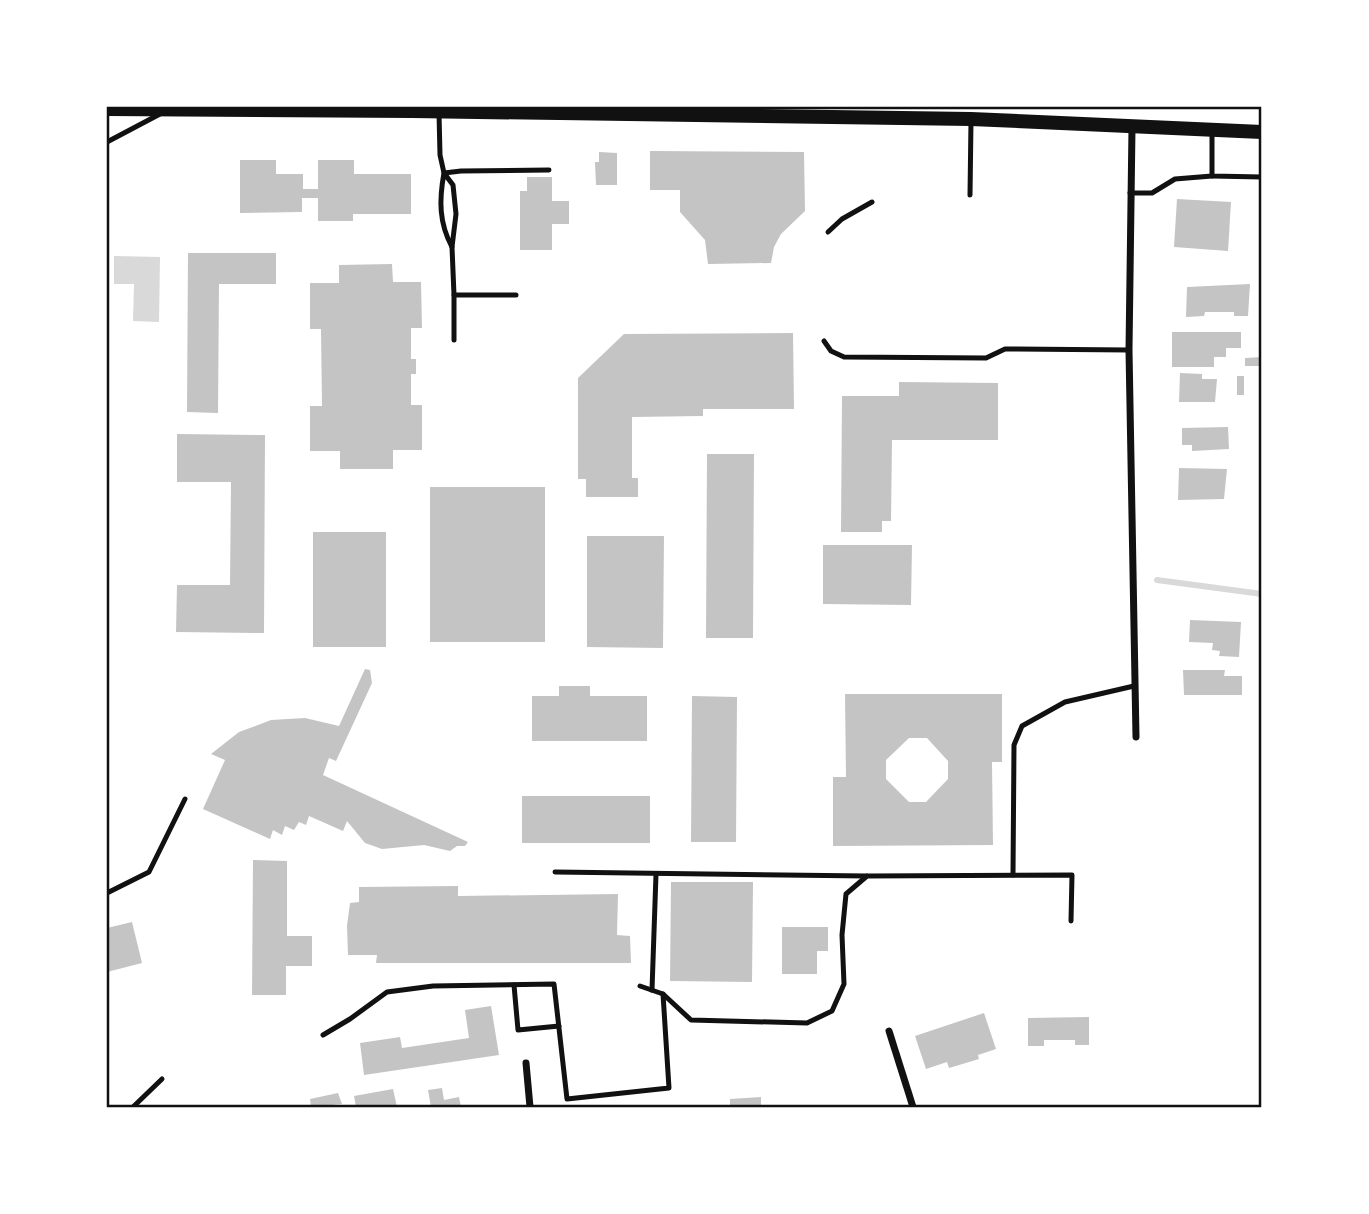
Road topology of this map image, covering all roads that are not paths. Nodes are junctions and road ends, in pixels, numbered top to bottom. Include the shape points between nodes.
1 (438, 109) edge
2 (107, 110) edge
3 (168, 110) junction
4 (971, 113) edge
5 (1132, 128) junction
6 (1212, 131) junction
7 (1262, 132) edge
8 (107, 142) edge
9 (549, 170) dead end
10 (444, 173) junction
11 (1212, 176) junction
12 (1262, 177) edge
13 (1130, 193) junction
14 (970, 195) dead end
15 (872, 202) dead end
16 (828, 232) dead end
17 (452, 247) junction
18 (454, 295) junction
19 (516, 295) dead end
20 (454, 340) dead end
21 (824, 341) dead end
22 (1129, 350) junction
23 (1134, 686) junction
24 (1136, 737) dead end
25 (185, 799) dead end
26 (555, 872) dead end
27 (656, 874) junction
28 (1013, 875) junction
29 (867, 876) junction
30 (107, 893) edge
31 (1071, 921) dead end
32 (514, 985) junction
33 (640, 986) dead end
34 (652, 990) junction
35 (663, 995) junction
36 (559, 1026) junction
37 (889, 1031) dead end
38 (323, 1035) dead end
39 (526, 1063) dead end
40 (162, 1079) dead end
41 (133, 1107) edge
42 (530, 1107) edge
43 (912, 1107) edge

1 - 3 main road
1 - 4 main road
1 - 10 lane
2 - 3 main road
3 - 8 lane
4 - 5 main road
4 - 14 lane
5 - 6 main road
5 - 13 street
6 - 7 main road
6 - 11 lane
9 - 10 lane
10 - 17 lane via 443,229
10 - 17 lane via 453,185
11 - 12 lane
11 - 13 lane via 1175,179 1152,193
13 - 22 street
15 - 16 lane
17 - 18 lane
18 - 19 lane
18 - 20 lane
21 - 22 lane via 844,357 986,358 1005,349
22 - 23 street
23 - 24 street
23 - 28 lane via 1065,702 1022,726 1014,745
25 - 30 lane via 149,872
26 - 27 lane
27 - 29 lane
27 - 34 lane
28 - 29 lane
28 - 31 lane via 1072,875
29 - 35 lane via 846,894 844,984 832,1011 807,1023 691,1020
32 - 36 lane via 554,984
32 - 36 lane via 518,1030
32 - 38 lane via 387,992
33 - 34 lane
34 - 35 lane
35 - 36 lane via 669,1088 567,1099
37 - 43 street
39 - 42 street
40 - 41 lane

